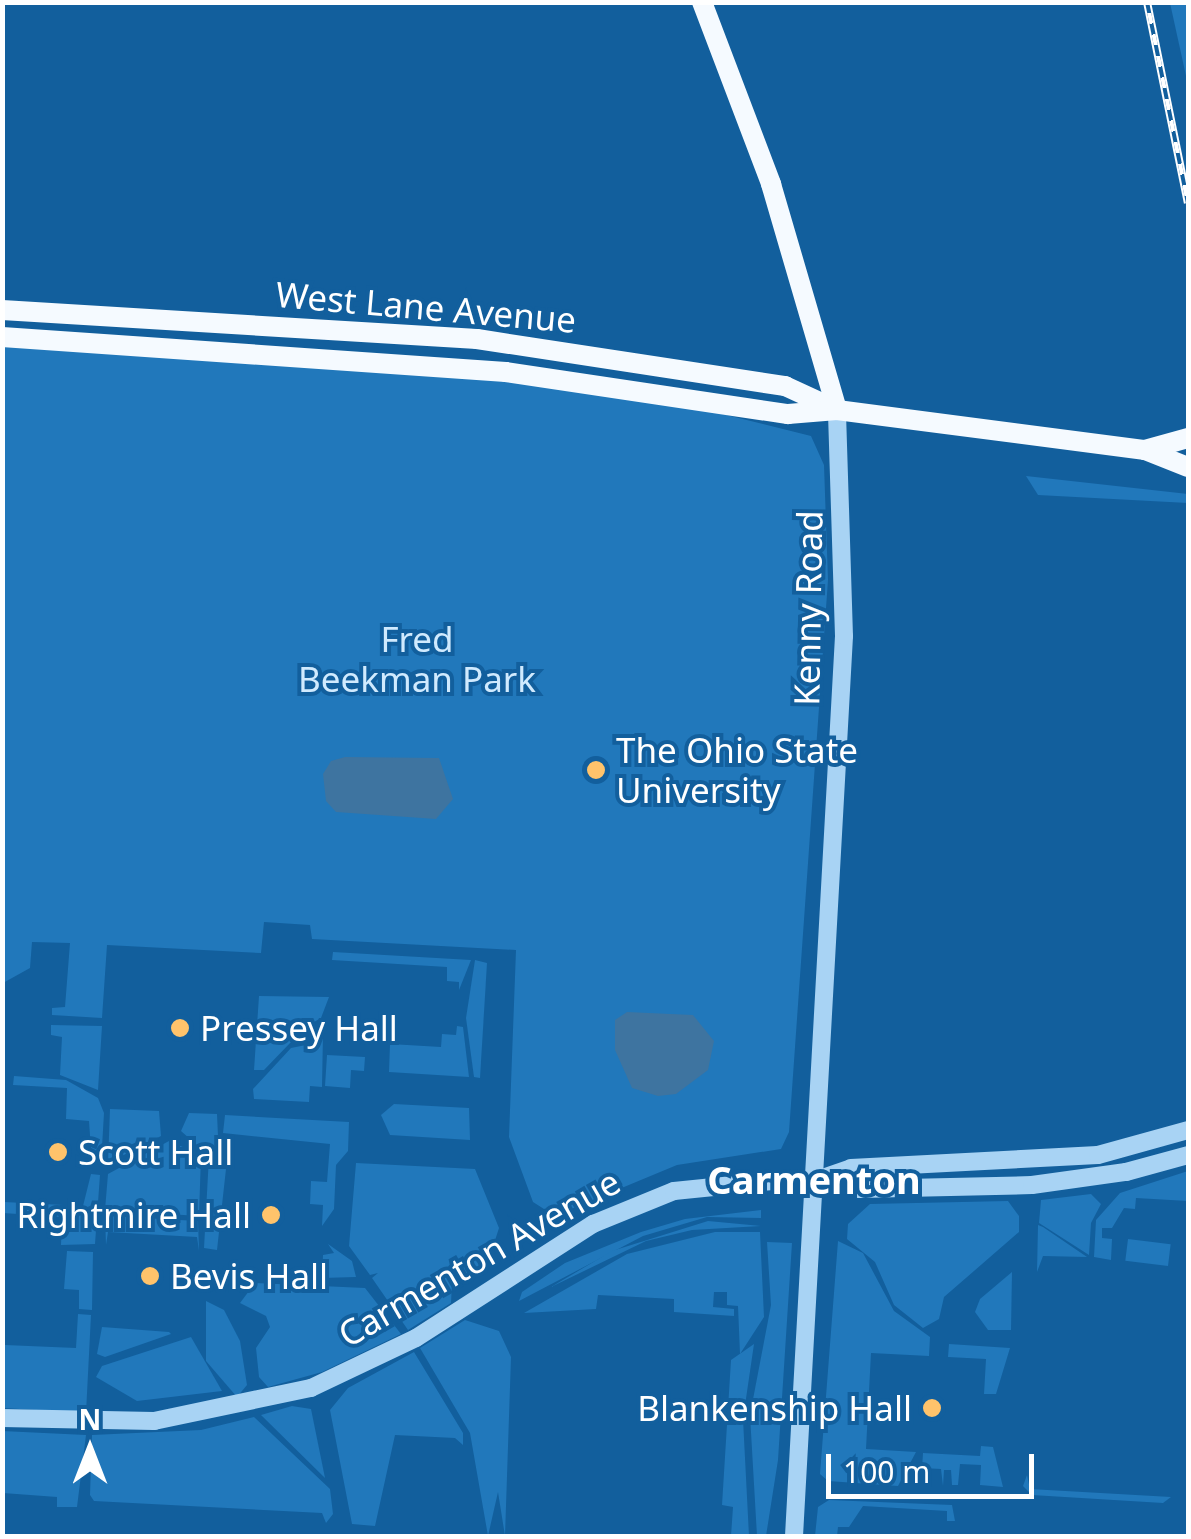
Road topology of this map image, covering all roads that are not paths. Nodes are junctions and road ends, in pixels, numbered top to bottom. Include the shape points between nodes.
1 (702, 2) edge
2 (2, 310) edge
3 (2, 337) edge
4 (837, 410) junction
5 (1188, 438) edge
6 (1145, 450) junction
7 (1188, 467) edge
8 (1188, 1130) edge
9 (1188, 1154) edge
10 (814, 1181) junction
11 (2, 1418) edge
12 (794, 1536) edge

1 - 4 main road, Kenny Road via 771,184
2 - 4 main road, West Lane Avenue via 477,339 785,386
3 - 4 main road, West Lane Avenue via 376,359 788,414
4 - 6 main road, West Lane Avenue
4 - 10 street, Kenny Road via 844,620
5 - 6 main road, West Lane Avenue
6 - 7 main road, West Lane Avenue
8 - 10 street via 1098,1155 851,1168
9 - 10 street via 1126,1172 1032,1184 860,1189
10 - 11 street, Carmenton Avenue via 698,1186 620,1209 416,1338 312,1388 154,1421
10 - 12 street, Kenny Road

